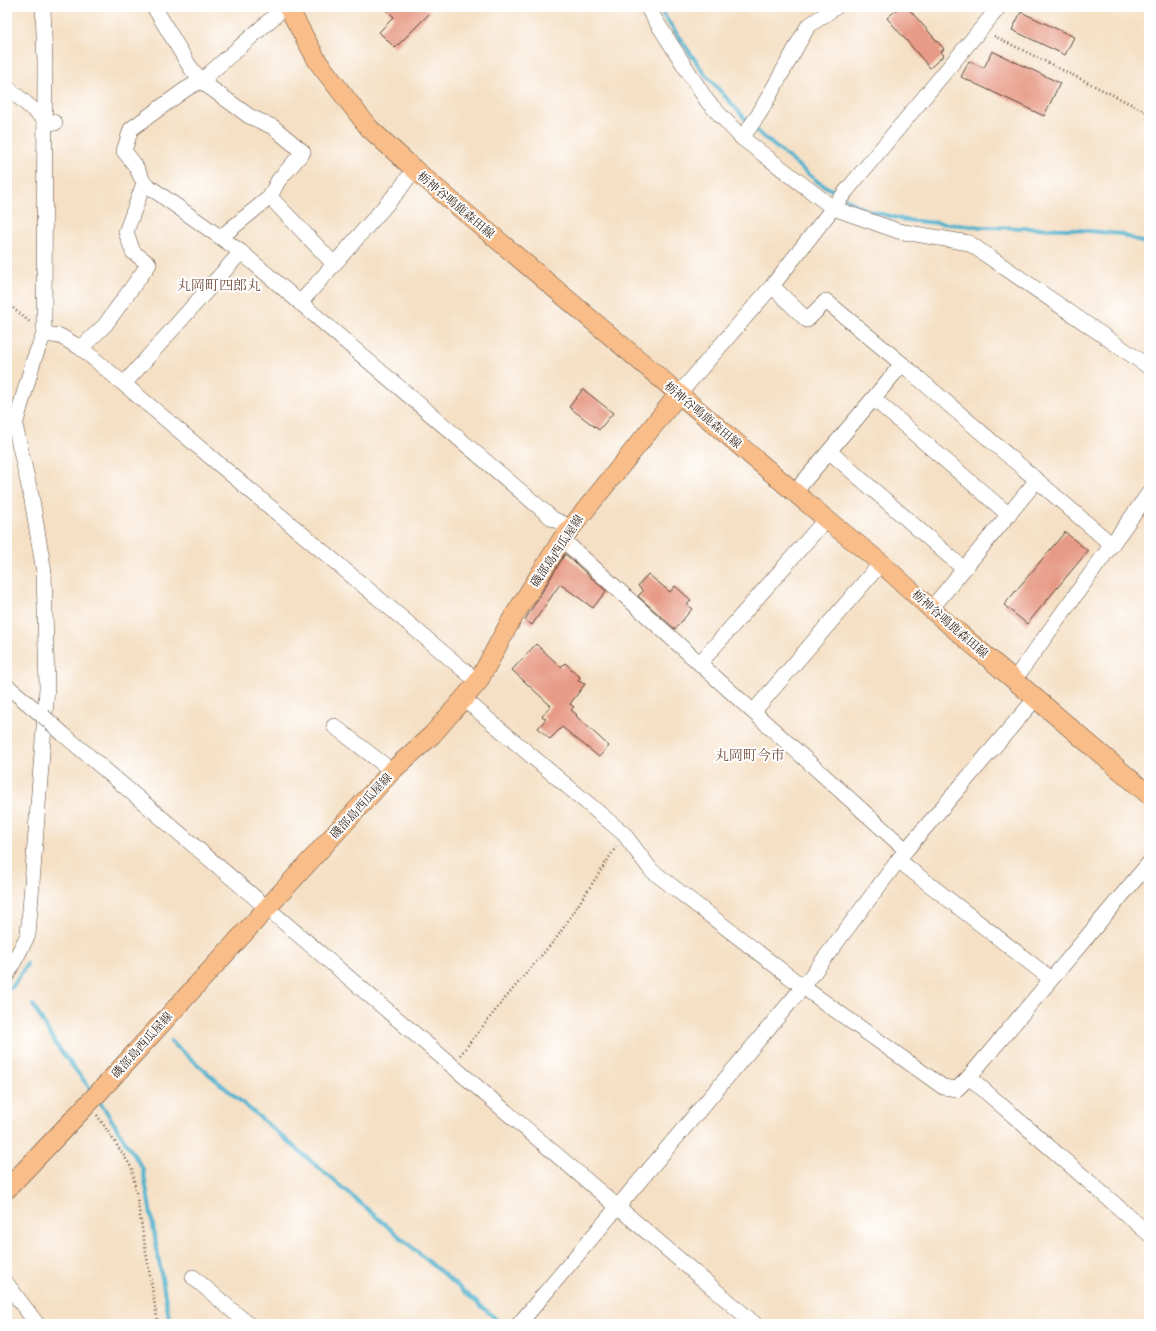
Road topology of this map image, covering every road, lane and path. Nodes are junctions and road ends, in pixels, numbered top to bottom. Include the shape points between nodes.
1 (43, 7) edge
2 (154, 7) edge
3 (286, 7) edge
4 (647, 7) edge
5 (836, 7) edge
6 (999, 7) edge
7 (980, 29) junction
8 (201, 81) junction
9 (7, 87) edge
10 (1149, 114) edge
11 (49, 121) junction
12 (742, 138) junction
13 (414, 169) junction
14 (144, 183) junction
15 (270, 197) junction
16 (835, 205) junction
17 (221, 237) junction
18 (241, 252) junction
19 (333, 263) junction
20 (772, 286) junction
21 (7, 303) edge
22 (300, 303) junction
23 (44, 334) junction
24 (81, 348) junction
25 (902, 364) junction
26 (1149, 367) edge
27 (124, 384) junction
28 (678, 394) junction
29 (874, 399) junction
30 (830, 452) junction
31 (1037, 480) junction
32 (795, 492) junction
33 (1149, 493) edge
34 (1008, 515) junction
35 (826, 519) junction
36 (566, 533) junction
37 (1112, 545) junction
38 (882, 564) junction
39 (964, 569) junction
40 (931, 609) junction
41 (700, 663) junction
42 (1014, 680) junction
43 (478, 682) junction
44 (7, 686) edge
45 (1036, 698) junction
46 (464, 699) junction
47 (754, 711) junction
48 (334, 726) dead end
49 (392, 772) junction
50 (1149, 795) edge
51 (624, 834) junction
52 (902, 855) junction
53 (1149, 863) edge
54 (267, 908) junction
55 (7, 975) edge
56 (1051, 979) junction
57 (803, 987) junction
58 (452, 1066) junction
59 (969, 1077) junction
60 (95, 1097) junction
61 (7, 1189) edge
62 (619, 1208) junction
63 (1149, 1234) edge
64 (193, 1277) dead end
65 (7, 1284) edge
66 (37, 1324) edge
67 (158, 1324) edge
68 (248, 1324) edge
69 (519, 1324) edge
70 (755, 1324) edge

1 - 11 street
2 - 8 street
3 - 8 street
3 - 13 main road, 栃神谷鳴鹿森田線 via 318,62 369,128
4 - 12 street via 707,101
5 - 12 street via 808,26 759,114
6 - 7 street
7 - 10 path
7 - 16 street
8 - 14 street via 131,129 124,151
8 - 15 street via 248,116 273,127 303,152 278,181
9 - 11 street
11 - 23 street
12 - 16 street
13 - 19 street via 400,189
13 - 28 main road, 栃神谷鳴鹿森田線
14 - 17 street
14 - 24 street via 126,232 133,252 149,264 105,325
15 - 17 street
15 - 19 street
16 - 20 street
16 - 26 street via 898,231 969,242
17 - 18 street
18 - 22 street
18 - 27 street
19 - 22 street
20 - 25 street via 807,320 826,301
20 - 28 street
21 - 23 path
22 - 36 street via 553,519
23 - 24 street via 60,336
23 - 55 street via 15,425 32,500 44,572 48,688 28,935
24 - 27 street
25 - 29 street
25 - 31 street
27 - 43 street
28 - 32 main road, 栃神谷鳴鹿森田線
28 - 36 main road, 磯部島西瓜屋線
29 - 30 street
29 - 34 street
30 - 32 street
30 - 39 street
31 - 34 street
31 - 37 street
32 - 35 main road, 栃神谷鳴鹿森田線
33 - 37 street
34 - 39 street
35 - 38 main road, 栃神谷鳴鹿森田線
35 - 41 street
36 - 41 street
36 - 43 main road, 磯部島西瓜屋線 via 509,624
37 - 42 street
38 - 40 main road, 栃神谷鳴鹿森田線
38 - 47 street
39 - 40 street
40 - 42 main road, 栃神谷鳴鹿森田線
41 - 47 street
42 - 45 main road, 栃神谷鳴鹿森田線
43 - 46 main road, 磯部島西瓜屋線
44 - 54 street, bridge
45 - 50 main road, 栃神谷鳴鹿森田線
45 - 52 street
46 - 49 main road, 磯部島西瓜屋線 via 432,735
46 - 51 street
47 - 52 street
48 - 49 street
49 - 54 main road, 磯部島西瓜屋線
51 - 57 street via 651,870
51 - 58 path via 558,936
52 - 56 street
52 - 57 street
53 - 56 street
54 - 58 street
54 - 60 main road, 磯部島西瓜屋線
56 - 59 street
57 - 59 street via 943,1087 957,1089
57 - 62 street
58 - 62 street
59 - 63 street
60 - 61 main road, 磯部島西瓜屋線
60 - 67 path via 132,1168
62 - 69 street
62 - 70 street
64 - 68 street
65 - 66 street

